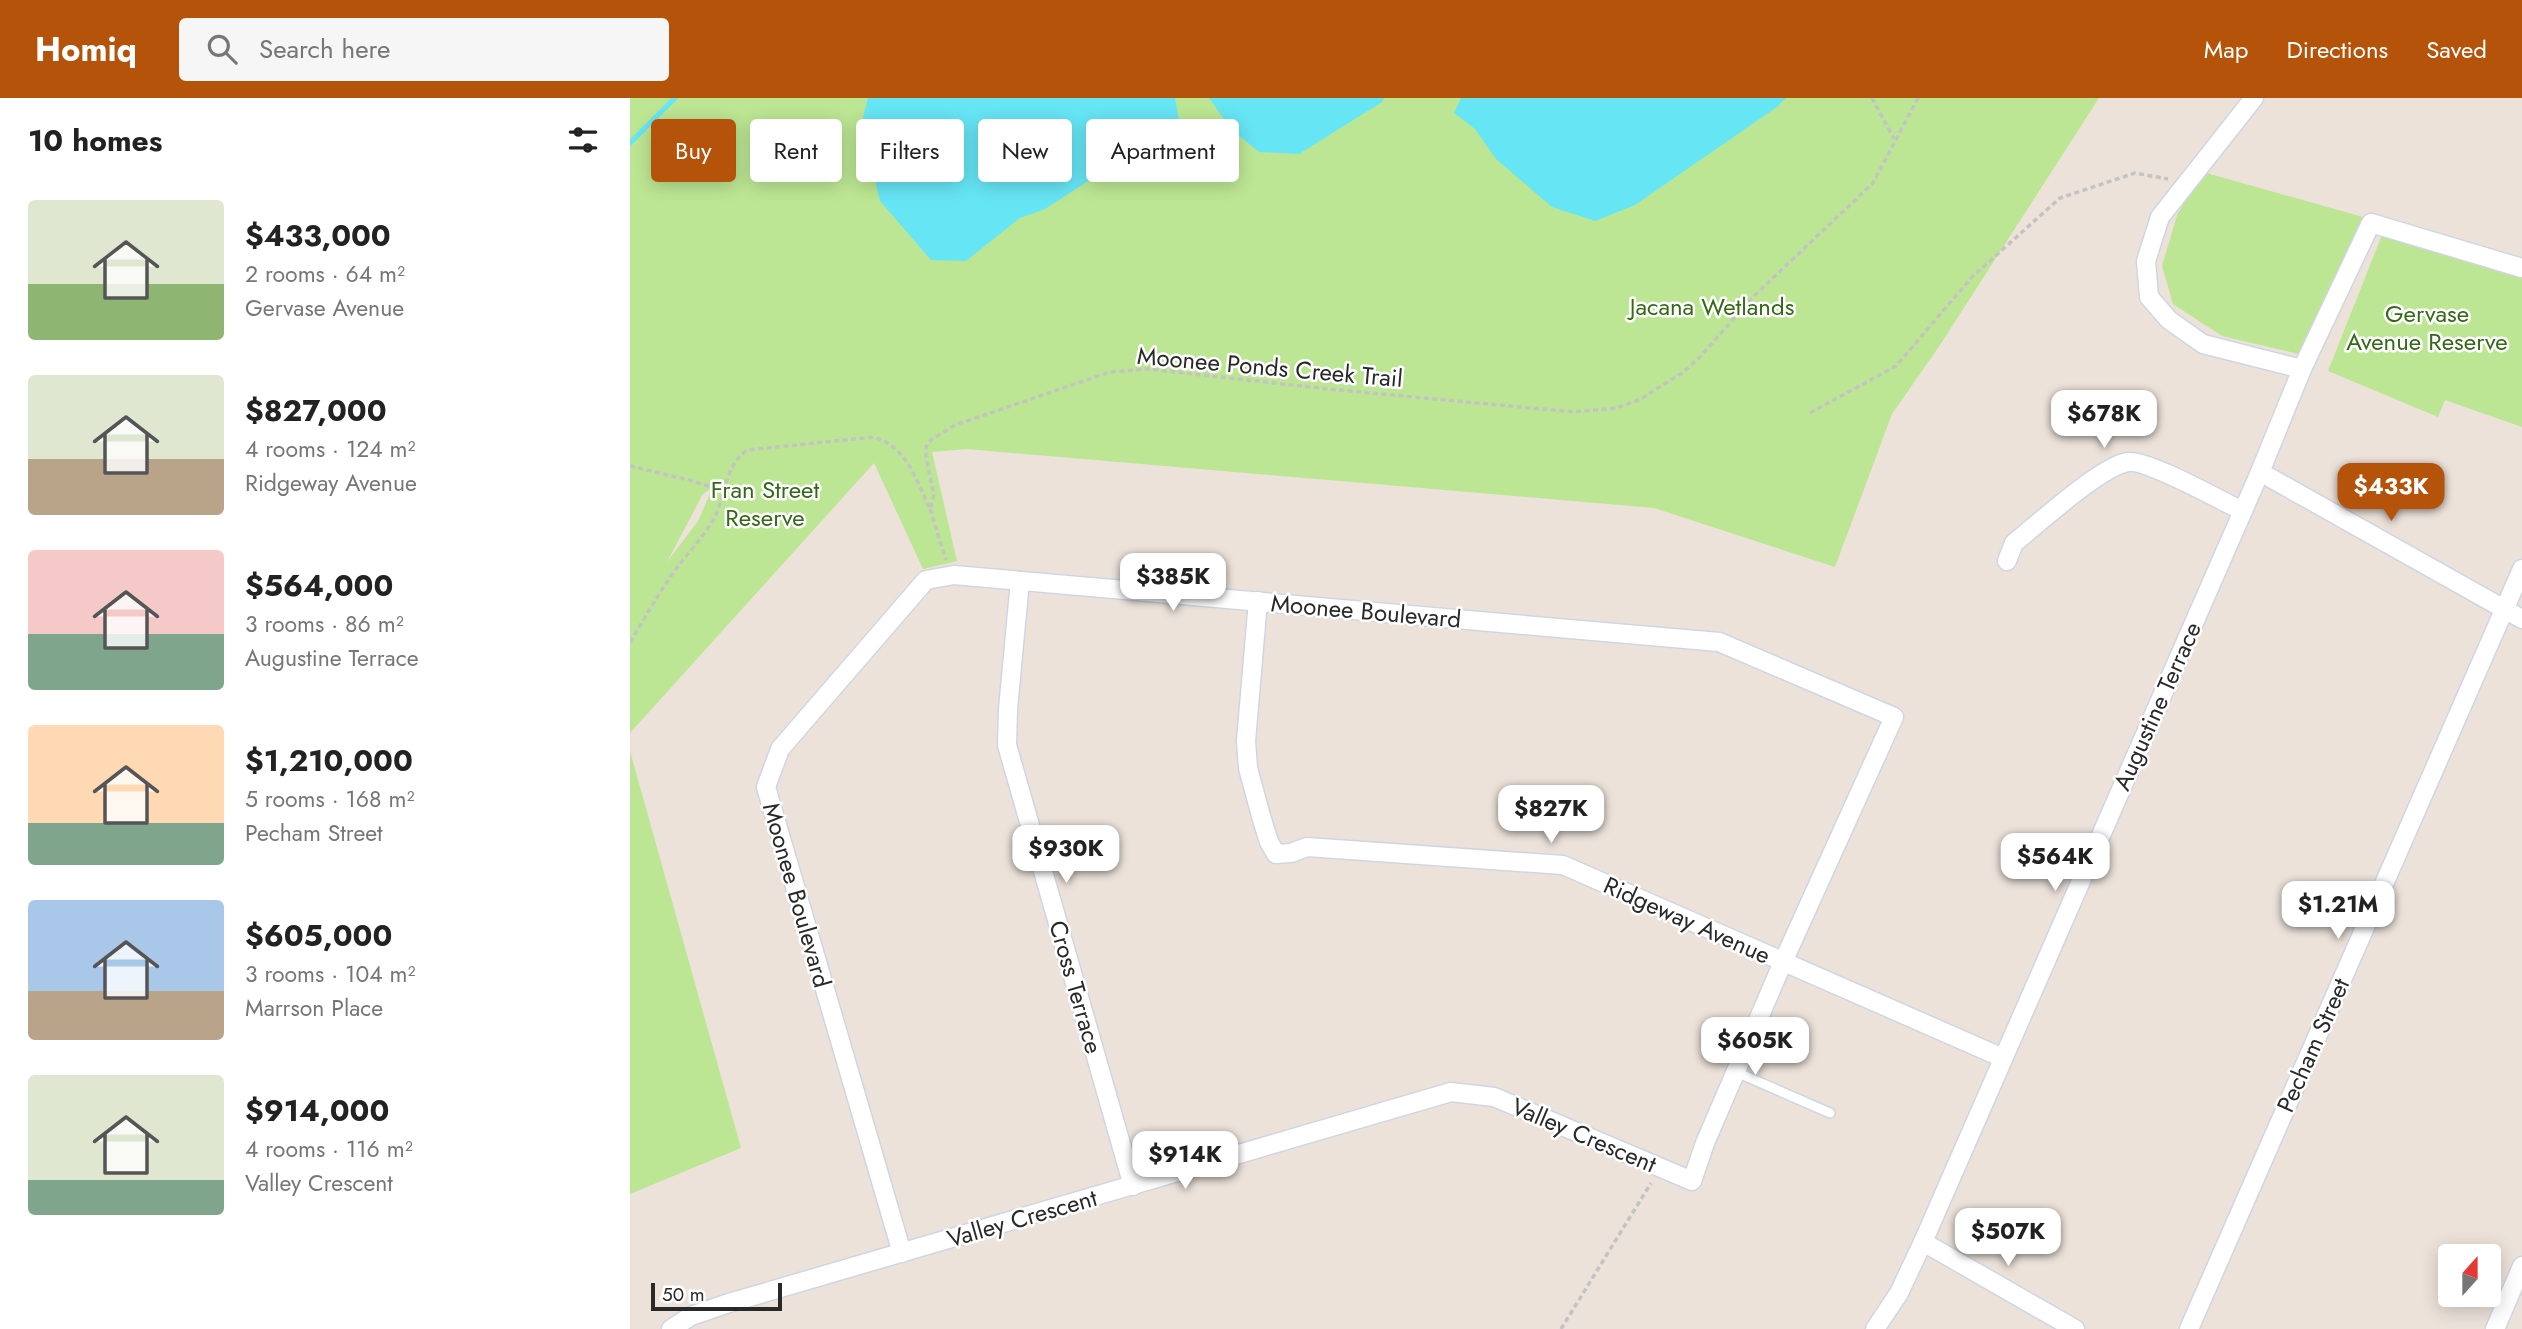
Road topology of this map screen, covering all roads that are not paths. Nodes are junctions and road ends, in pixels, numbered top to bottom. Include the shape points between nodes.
1 (2254, 98) edge
2 (2522, 268) edge
3 (2302, 369) junction
4 (2260, 472) junction
5 (2243, 511) junction
6 (2007, 561) dead end
7 (2522, 569) edge
8 (1020, 581) junction
9 (1258, 601) junction
10 (2504, 609) junction
11 (2522, 619) edge
12 (1783, 962) junction
13 (2003, 1058) junction
14 (1736, 1072) junction
15 (1830, 1113) dead end
16 (1133, 1186) junction
17 (1923, 1242) junction
18 (902, 1252) junction
19 (2522, 1266) edge
20 (671, 1329) edge
21 (1875, 1329) edge
22 (2075, 1329) edge
23 (2189, 1329) edge
24 (2495, 1329) edge

1 - 3 street via 2160,217 2146,261 2148,297 2169,320 2203,344
2 - 3 street, Augustine Terrace via 2371,223
3 - 4 street, Augustine Terrace
4 - 5 street, Augustine Terrace
4 - 10 street
5 - 6 street via 2130,461 2106,470 2014,543
5 - 13 street, Augustine Terrace
7 - 10 street, Pecham Street
8 - 9 street, Moonee Boulevard
8 - 16 street, Cross Terrace via 1007,745
8 - 18 street, Moonee Boulevard via 954,576 926,580 780,749 766,787
9 - 12 street, Ridgeway Avenue via 1245,740 1261,816 1276,854 1307,848 1563,865
9 - 12 street, Moonee Boulevard via 1719,642 1894,717
10 - 11 street
10 - 23 street, Pecham Street
12 - 13 street, Ridgeway Avenue
12 - 14 street
13 - 17 street, Augustine Terrace
14 - 15 lane
14 - 16 street, Valley Crescent via 1692,1181 1494,1097 1451,1093
16 - 18 street, Valley Crescent
17 - 21 street, Augustine Terrace via 1899,1293
17 - 22 street
18 - 20 street, Valley Crescent via 729,1303 691,1316
19 - 24 street

